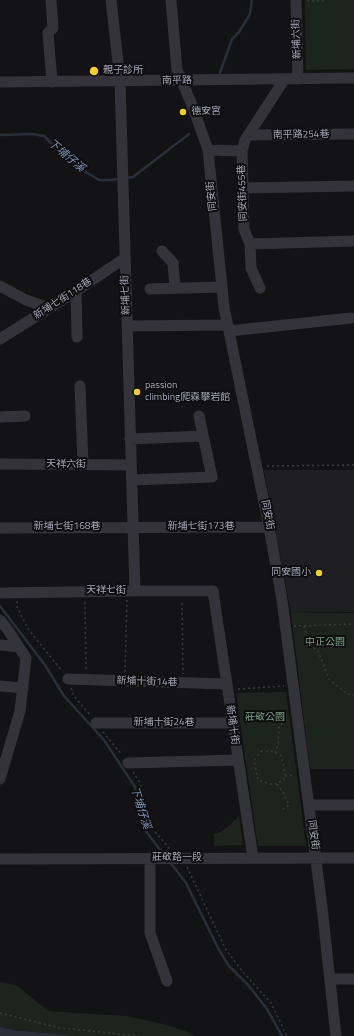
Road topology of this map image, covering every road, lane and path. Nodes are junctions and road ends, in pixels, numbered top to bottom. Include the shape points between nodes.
1 (51, 0) edge
2 (111, 0) edge
3 (171, 0) edge
4 (296, 0) edge
5 (307, 1) edge
6 (325, 1) dead end
7 (354, 78) edge
8 (298, 79) junction
9 (181, 80) junction
10 (284, 80) junction
11 (120, 81) junction
12 (0, 82) edge
13 (52, 82) junction
14 (354, 134) edge
15 (248, 136) junction
16 (208, 150) junction
17 (242, 151) junction
18 (354, 186) edge
19 (242, 188) junction
20 (354, 241) edge
21 (250, 244) junction
22 (162, 251) dead end
23 (124, 258) junction
24 (0, 286) edge
25 (222, 287) junction
26 (175, 288) junction
27 (260, 288) dead end
28 (150, 289) dead end
29 (76, 291) junction
30 (49, 308) junction
31 (351, 318) dead end
32 (127, 326) junction
33 (229, 328) junction
34 (77, 338) dead end
35 (0, 339) edge
36 (80, 386) dead end
37 (25, 416) dead end
38 (199, 416) dead end
39 (0, 417) edge
40 (203, 436) junction
41 (130, 439) junction
42 (0, 464) edge
43 (82, 465) junction
44 (131, 465) junction
45 (354, 465) edge
46 (257, 466) junction
47 (132, 480) junction
48 (133, 527) junction
49 (269, 527) junction
50 (0, 528) edge
51 (84, 591) junction
52 (131, 591) junction
53 (213, 591) joint
54 (0, 593) edge
55 (182, 603) dead end
56 (0, 620) edge
57 (354, 624) edge
58 (286, 626) junction
59 (304, 626) junction
60 (0, 645) edge
61 (19, 647) junction
62 (68, 679) dead end
63 (86, 680) junction
64 (125, 682) junction
65 (183, 684) junction
66 (294, 685) junction
67 (0, 686) edge
68 (227, 687) junction
69 (23, 688) junction
70 (354, 695) edge
71 (288, 719) dead end
72 (96, 723) dead end
73 (232, 723) junction
74 (275, 753) junction
75 (237, 760) junction
76 (128, 763) dead end
77 (295, 775) dead end
78 (286, 776) junction
79 (0, 779) edge
80 (277, 784) junction
81 (309, 805) junction
82 (354, 805) edge
83 (282, 810) dead end
84 (153, 858) junction
85 (253, 858) junction
86 (316, 858) junction
87 (354, 858) edge
88 (0, 859) edge
89 (187, 863) junction
90 (331, 979) junction
91 (354, 979) edge
92 (167, 981) dead end
93 (0, 1013) edge
94 (139, 1036) edge
95 (287, 1036) edge
96 (336, 1036) edge

1 - 13 street via 53,28 48,33
2 - 11 street, 新埔七街
3 - 9 street, 同安街 via 177,70
4 - 8 street, 新埔六街
5 - 6 path
7 - 8 street, 南平路
8 - 10 street, 南平路
9 - 10 street, 南平路
9 - 11 street, 南平路
9 - 16 street, 同安街
10 - 15 street
11 - 13 street, 南平路
11 - 23 street, 新埔七街
12 - 13 street, 南平路
14 - 15 street, 南平路254巷
15 - 17 street
16 - 17 street, 同安街455巷
16 - 25 street, 同安街
17 - 19 street, 同安街455巷
18 - 19 street
19 - 21 street, 同安街455巷 via 244,229
20 - 21 street
21 - 27 street, 同安街455巷 via 251,268
22 - 26 street via 173,263
23 - 29 street, 新埔七街118巷
23 - 32 street, 新埔七街
24 - 30 street via 26,300
25 - 26 street
25 - 33 street, 同安街
26 - 28 street
29 - 30 street, 新埔七街118巷
29 - 34 street
30 - 35 street, 新埔七街118巷
31 - 33 street
32 - 33 street
32 - 41 street, 新埔七街
33 - 46 street, 同安街
36 - 43 street
37 - 39 street
38 - 40 street
40 - 41 street
40 - 47 street via 212,477
41 - 44 street, 新埔七街
42 - 43 street, 天祥六街
43 - 44 street, 天祥六街
44 - 47 street, 新埔七街
45 - 46 path
46 - 49 street, 同安街
47 - 48 street, 新埔七街
48 - 49 street, 新埔七街173巷
48 - 50 street, 新埔七街168巷
48 - 52 street, 新埔七街
49 - 58 street, 同安街
51 - 52 street, 天祥七街
51 - 54 street, 天祥七街
51 - 63 path
52 - 53 street, 天祥七街
52 - 64 path
53 - 68 street, 新埔十街
55 - 65 path
56 - 61 street
57 - 59 path
58 - 59 path
58 - 66 street, 同安街
59 - 70 path via 309,645 318,651 329,679 348,694
60 - 61 street
61 - 69 street via 26,658
62 - 63 street, 新埔十街14巷
63 - 64 street, 新埔十街14巷
64 - 65 street, 新埔十街14巷
65 - 68 street, 新埔十街14巷
66 - 68 path
66 - 81 street, 同安街
67 - 69 street
68 - 73 street, 新埔十街
69 - 79 street via 20,711
71 - 74 path via 279,726
72 - 73 street, 新埔十街24巷
73 - 75 street, 新埔十街
74 - 78 path via 281,755
74 - 80 path via 261,752 254,760 258,780
75 - 76 street
75 - 85 street, 新埔十街
77 - 78 path
78 - 80 path
80 - 83 path via 289,805
81 - 82 street
81 - 86 street, 同安街
84 - 88 street, 莊敬路一段
84 - 89 street, 莊敬路一段
84 - 92 street via 150,933
85 - 86 street, 莊敬路一段
85 - 89 street, 莊敬路一段
86 - 87 street, 莊敬路一段
86 - 90 street, 同安街
89 - 95 path via 226,950 271,1003
90 - 91 street
90 - 96 street, 同安街
93 - 94 path via 60,1028

